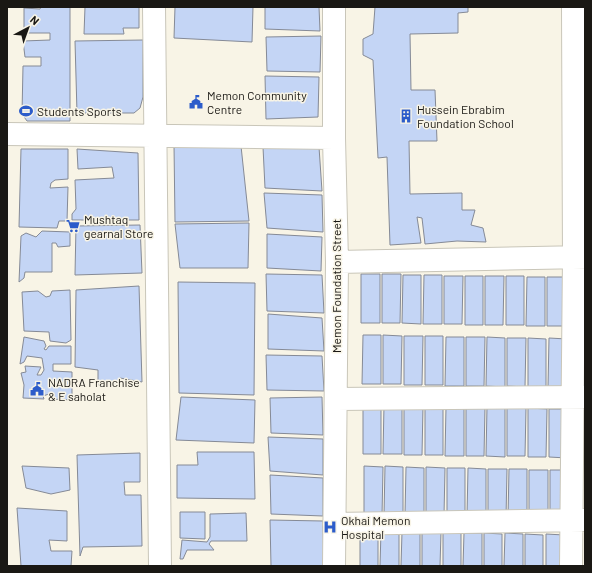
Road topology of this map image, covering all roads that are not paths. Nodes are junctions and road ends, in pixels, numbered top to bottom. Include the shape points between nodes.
1 (154, 7) edge
2 (334, 7) edge
3 (573, 7) edge
4 (7, 134) edge
5 (154, 136) junction
6 (334, 138) junction
7 (580, 257) edge
8 (337, 262) junction
9 (579, 397) edge
10 (336, 399) junction
11 (578, 520) edge
12 (334, 524) junction
13 (160, 566) edge
14 (334, 566) edge
15 (571, 566) edge

1 - 5 street
2 - 6 street, Memon Foundation Street
3 - 7 street
4 - 5 street
5 - 6 street
5 - 13 street
6 - 8 street, Memon Foundation Street
7 - 8 street
7 - 9 street
8 - 10 street, Memon Foundation Street
9 - 10 street
9 - 11 street
10 - 12 street, Memon Foundation Street
11 - 12 street
11 - 15 street
12 - 14 street, Memon Foundation Street

